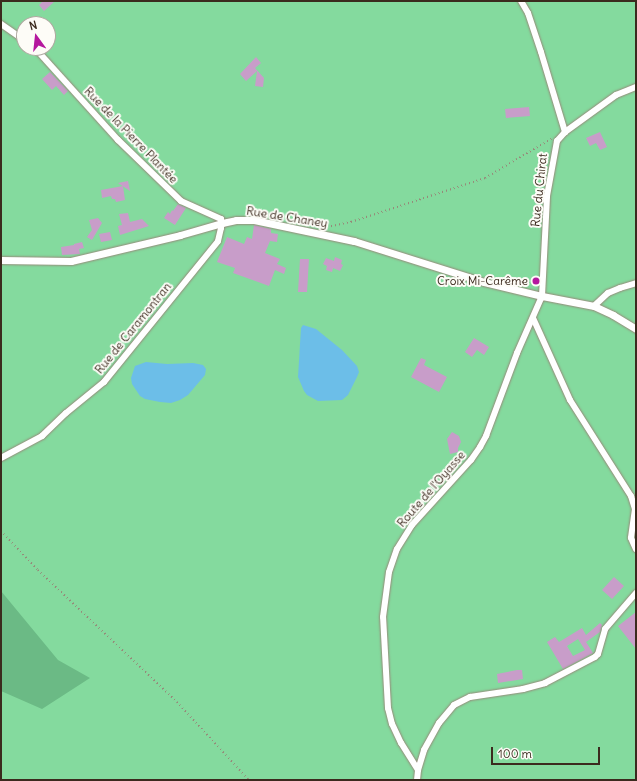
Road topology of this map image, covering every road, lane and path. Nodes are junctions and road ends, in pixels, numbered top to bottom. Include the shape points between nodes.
1 (521, 1) edge
2 (1, 24) edge
3 (16, 34) edge
4 (41, 56) edge
5 (636, 87) edge
6 (565, 132) junction
7 (553, 138) dead end
8 (222, 223) junction
9 (324, 228) dead end
10 (1, 260) edge
11 (636, 283) edge
12 (542, 296) junction
13 (594, 306) junction
14 (533, 318) junction
15 (636, 329) edge
16 (1, 458) edge
17 (1, 531) edge
18 (636, 549) edge
19 (636, 593) edge
20 (418, 770) junction
21 (249, 780) edge
22 (417, 780) edge

1 - 6 street via 528,13
2 - 3 street
4 - 8 street, Rue de la Pierre Plantée via 118,140 181,202 221,219
5 - 6 street via 616,95
6 - 12 street, Rue du Chirat via 557,141 554,150 547,196
7 - 9 path via 485,178 351,222
8 - 10 street, Rue de Chaney via 85,258 61,262
8 - 12 street, Rue de Chaney via 254,220 332,236 484,282
8 - 16 street, Rue de Caramontran via 218,242 104,382 42,436
11 - 13 street via 608,293
12 - 13 street, Rue de Chaney
12 - 14 street, Route de l'Oyasse
13 - 15 street, Rue de Chaney
14 - 18 street via 570,400 631,496 635,509 631,538
14 - 20 street, Route de l'Oyasse via 516,353 480,447 412,525 397,548 388,572 383,618 388,708 395,730
17 - 21 path via 38,570 178,702
19 - 20 street via 605,629 595,657 545,682 522,689 470,697 454,705 431,736
20 - 22 street

